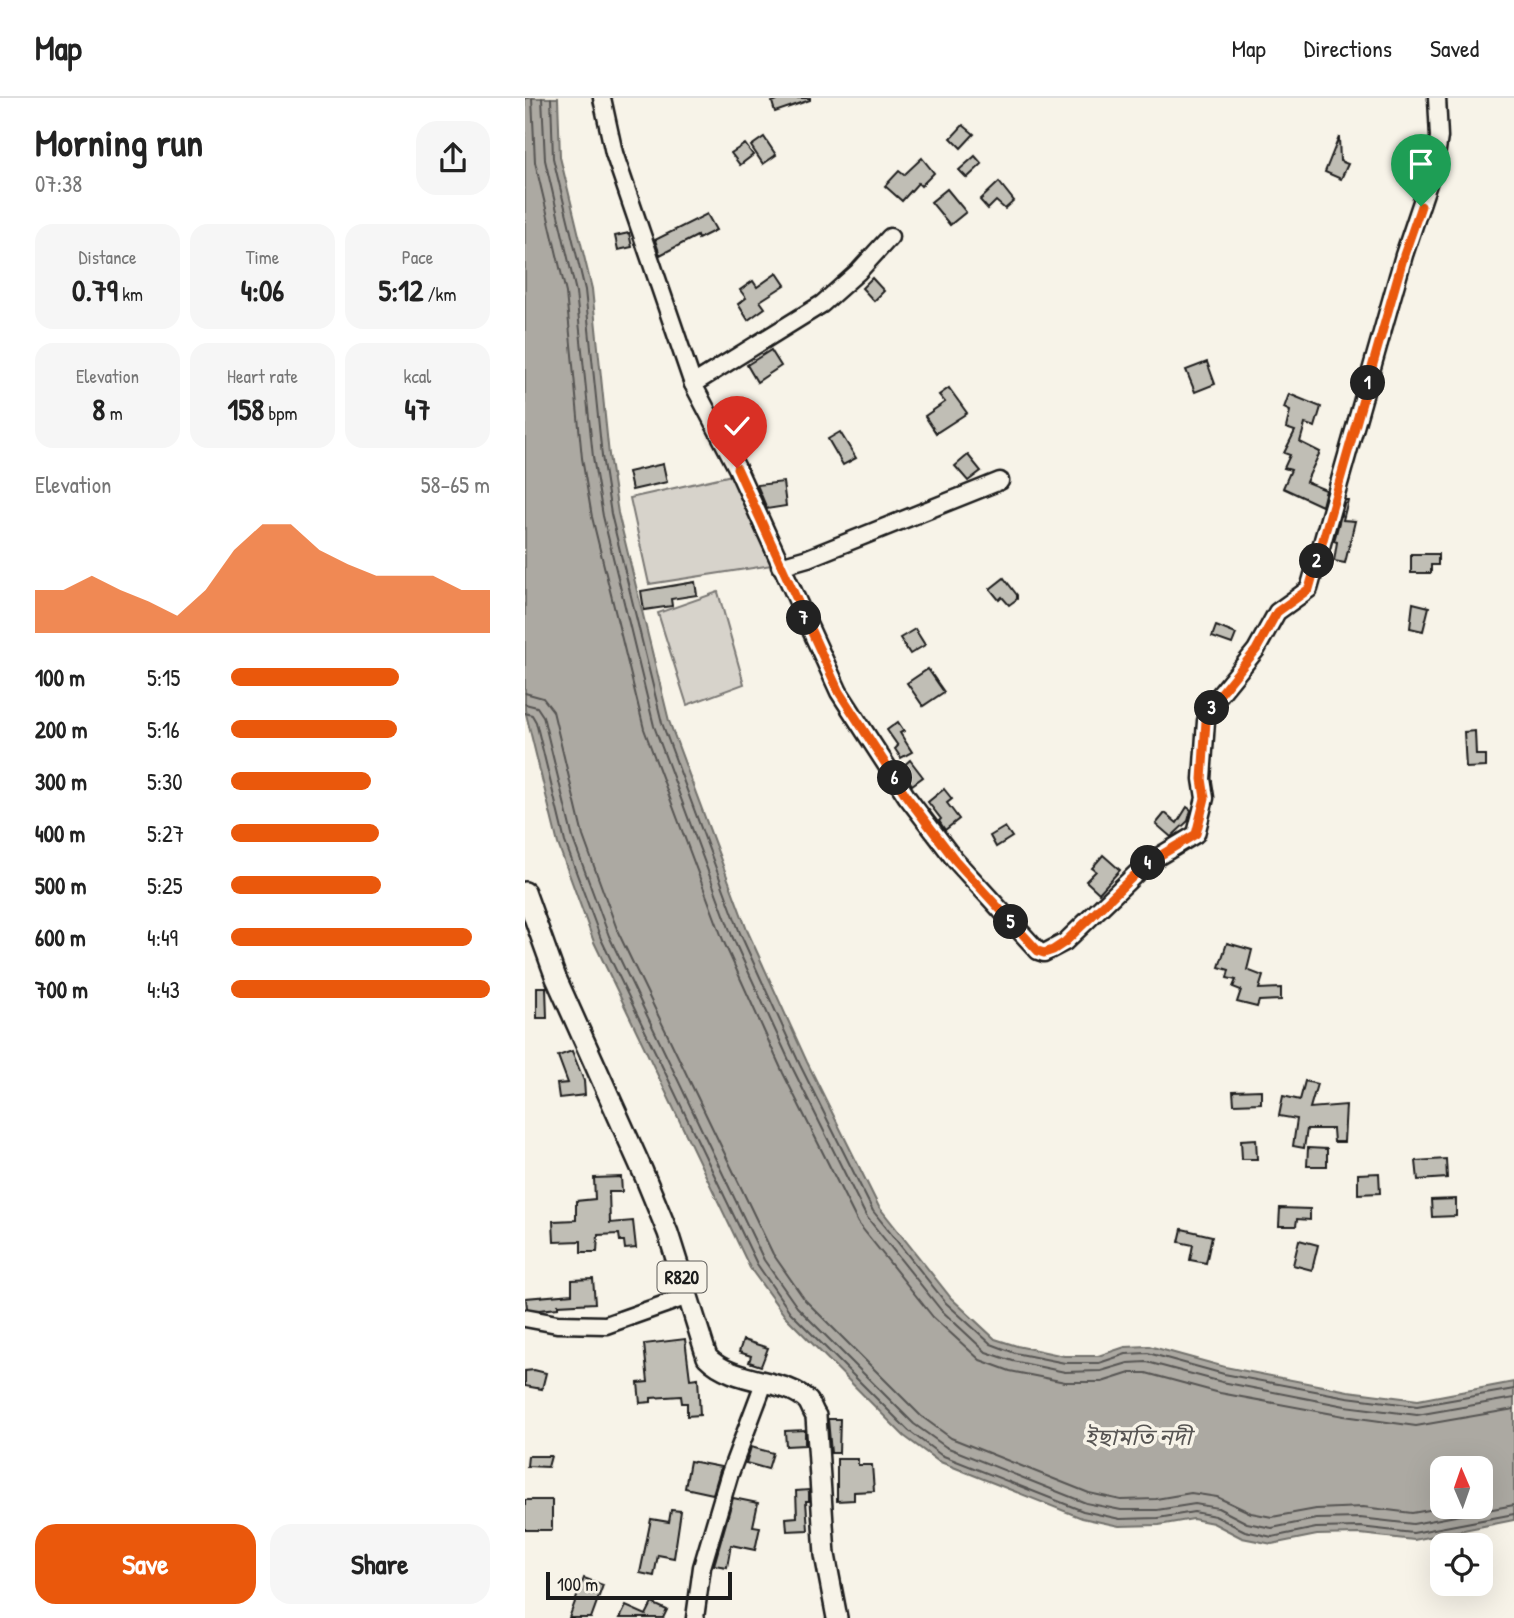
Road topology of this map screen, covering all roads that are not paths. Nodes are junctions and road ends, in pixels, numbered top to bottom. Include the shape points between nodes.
1 (602, 98) edge
2 (1437, 98) edge
3 (890, 237) dead end
4 (693, 384) junction
5 (1000, 481) dead end
6 (780, 566) junction
7 (525, 892) edge
8 (688, 1296) junction
9 (525, 1318) edge
10 (764, 1383) junction
11 (695, 1618) edge
12 (837, 1618) edge

1 - 4 street via 614,152
2 - 6 street via 1435,163 1404,255 1309,589 1277,612 1206,721 1205,798 1196,834 1146,864 1065,942 1044,953 1038,951 955,860 907,797 839,692
3 - 4 street via 822,304
4 - 6 street
5 - 6 street
7 - 8 main road, R820 via 556,978 648,1184
8 - 9 street via 606,1325
8 - 10 main road, R820 via 708,1357 718,1368
10 - 11 street via 717,1515 702,1567
10 - 12 main road, R820 via 795,1392 808,1401 816,1416 825,1555

